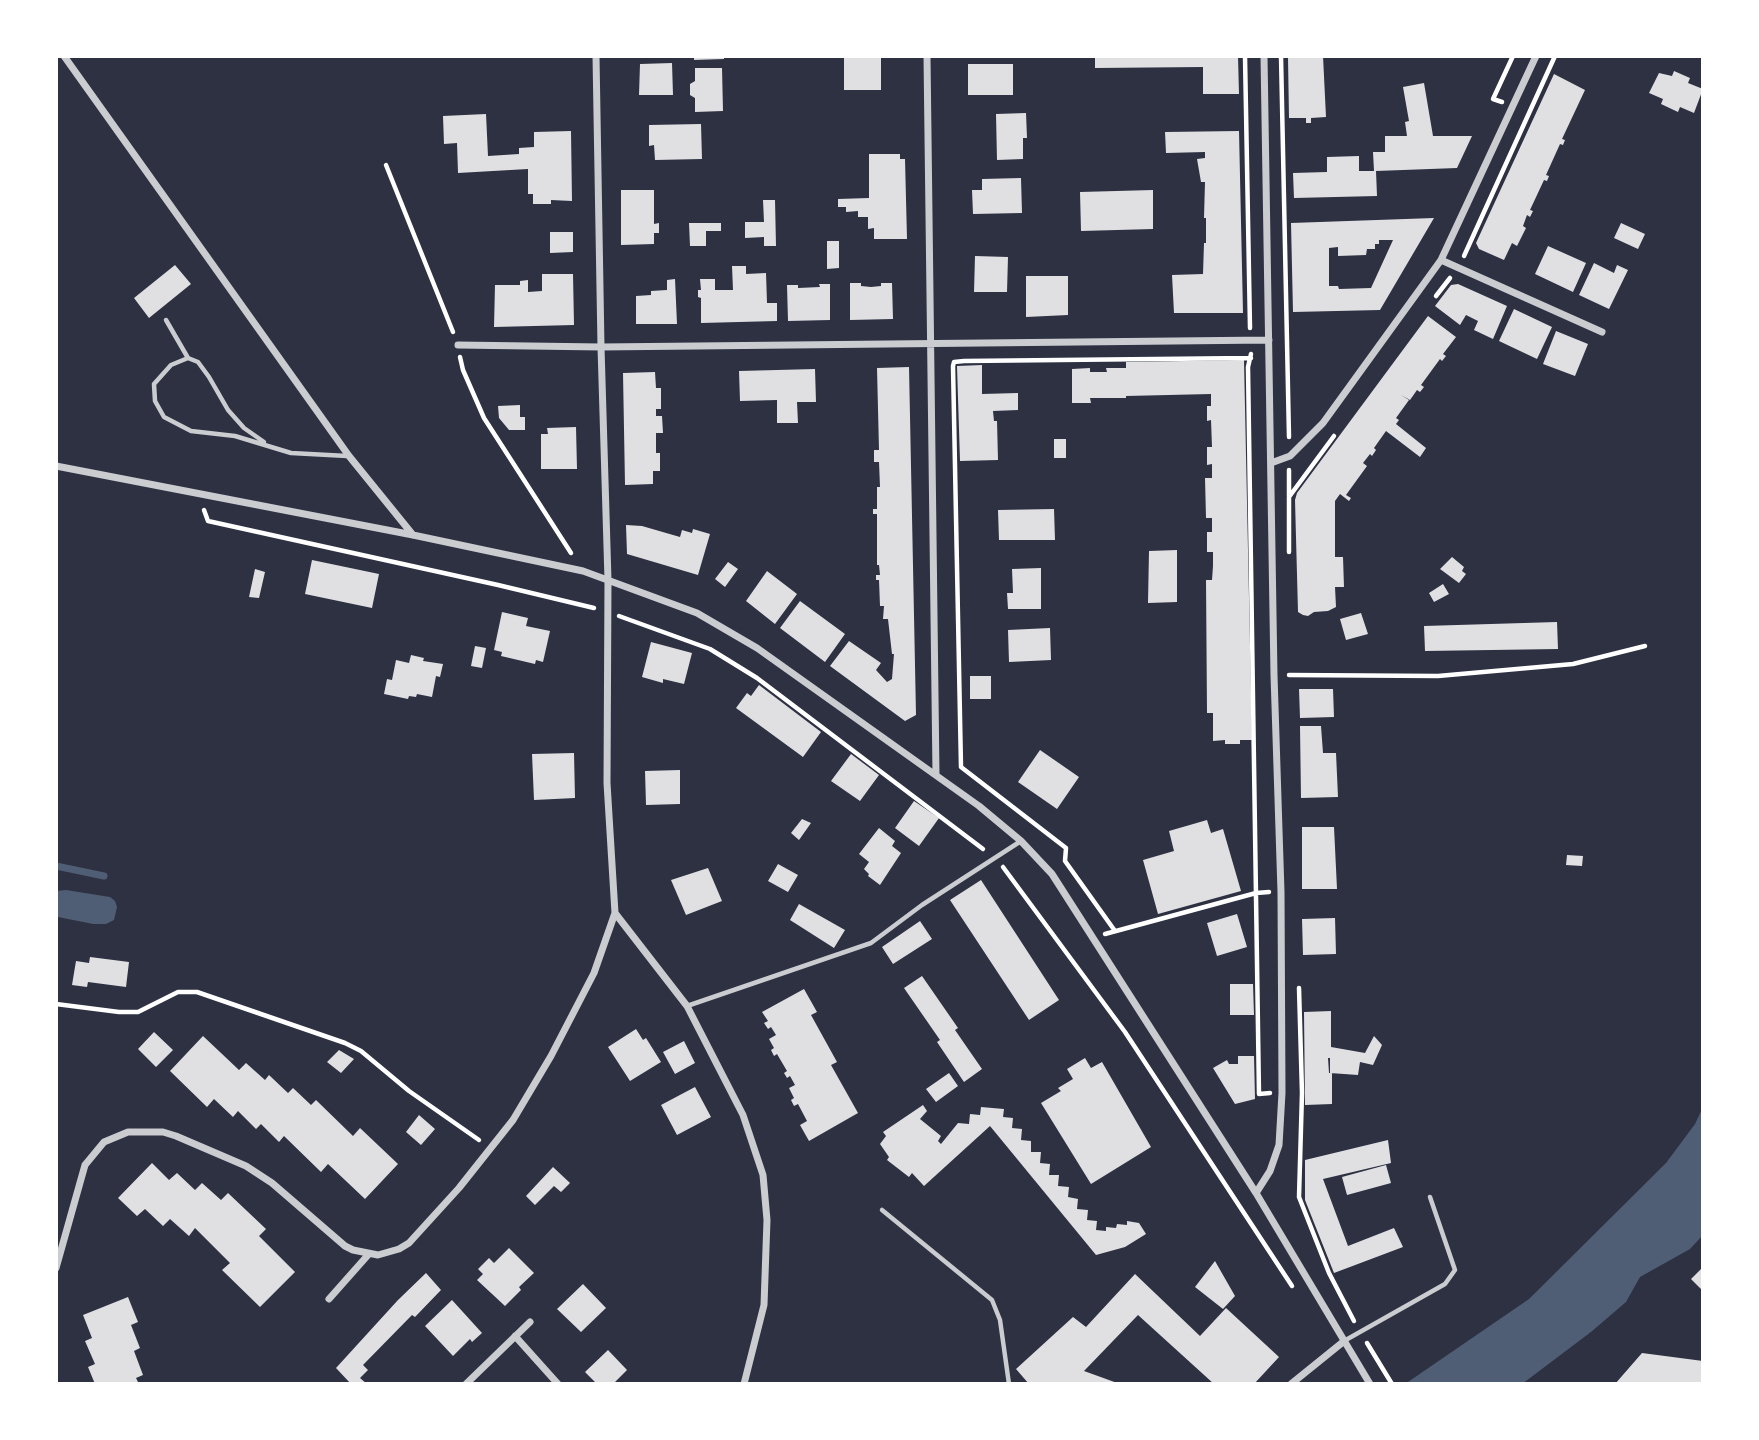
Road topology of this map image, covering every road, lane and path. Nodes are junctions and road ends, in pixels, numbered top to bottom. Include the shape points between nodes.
1 (64, 56) edge
2 (596, 56) edge
3 (927, 56) edge
4 (1245, 56) edge
5 (1264, 56) edge
6 (1281, 56) edge
7 (1513, 56) edge
8 (1536, 56) edge
9 (1555, 56) edge
10 (1513, 106) junction
11 (386, 165) dead end
12 (1441, 260) junction
13 (1457, 268) junction
14 (1433, 300) dead end
15 (166, 320) dead end
16 (1602, 332) dead end
17 (1251, 340) junction
18 (1269, 340) junction
19 (930, 342) junction
20 (458, 345) junction
21 (601, 347) junction
22 (188, 358) junction
23 (1337, 431) dead end
24 (267, 444) junction
25 (349, 456) junction
26 (1290, 456) junction
27 (1271, 463) junction
28 (56, 466) edge
29 (197, 495) junction
30 (1289, 496) junction
31 (413, 535) junction
32 (1290, 565) dead end
33 (583, 571) junction
34 (608, 580) junction
35 (608, 612) junction
36 (1644, 646) dead end
37 (1274, 674) junction
38 (936, 775) junction
39 (1021, 841) junction
40 (994, 858) junction
41 (1256, 893) junction
42 (615, 913) junction
43 (1115, 932) junction
44 (1094, 937) junction
45 (56, 1004) edge
46 (687, 1006) junction
47 (1282, 1093) junction
48 (491, 1149) junction
49 (1256, 1193) junction
50 (1430, 1197) dead end
51 (882, 1210) dead end
52 (368, 1255) junction
53 (56, 1268) edge
54 (1297, 1294) dead end
55 (329, 1298) dead end
56 (530, 1322) dead end
57 (1360, 1332) junction
58 (515, 1336) junction
59 (1343, 1342) junction
60 (466, 1384) edge
61 (558, 1384) edge
62 (744, 1384) edge
63 (1009, 1384) edge
64 (1292, 1384) edge
65 (1370, 1384) edge
66 (1392, 1384) edge

1 - 25 street
2 - 21 street
3 - 19 street
4 - 17 path
5 - 18 street
6 - 26 path
7 - 10 path via 1493,99
8 - 10 street
9 - 13 path
10 - 12 street
11 - 20 path
12 - 13 street
12 - 26 street via 1323,423
13 - 14 path
13 - 16 street
15 - 22 lane
17 - 18 street
17 - 19 street
18 - 27 street
19 - 21 street
19 - 38 street
20 - 21 street
20 - 33 path via 463,370 484,418
21 - 34 street
22 - 24 lane via 198,362 236,419
22 - 24 lane via 170,365 154,384 155,401 164,417 191,431
23 - 30 path
24 - 25 lane via 291,453
25 - 31 street
26 - 27 street
26 - 30 path
27 - 37 street
28 - 29 street
29 - 31 street
29 - 35 path via 208,521
30 - 32 path
31 - 33 street
33 - 34 street
34 - 35 street
34 - 38 street via 697,612 731,632
35 - 40 path via 710,649 757,678
35 - 42 street via 607,783
36 - 37 path via 1573,664 1438,676
37 - 47 street
38 - 39 street
39 - 40 lane
39 - 44 street via 1052,874
40 - 46 lane via 871,943
40 - 54 path via 1125,1032
41 - 43 path
41 - 43 path via 1251,358 954,362 961,767 1066,848 1065,861
41 - 47 path via 1259,1094
42 - 46 street
42 - 48 street via 594,973 551,1056
43 - 44 path
44 - 49 street
45 - 48 path via 138,1012 178,992 197,992 361,1051
46 - 62 street via 743,1115 763,1175 767,1220 764,1305
47 - 49 street via 1279,1145
47 - 57 path via 1302,1093 1299,1197 1329,1273
48 - 52 street via 409,1243 390,1253
49 - 59 street
50 - 57 lane via 1455,1270 1445,1284
51 - 63 lane via 992,1300 1000,1320
52 - 53 street via 345,1246 246,1166 176,1136 146,1131 116,1135 85,1165
52 - 55 street
56 - 58 street
57 - 59 lane
57 - 66 path
58 - 60 street
58 - 61 street
59 - 64 street
59 - 65 street

